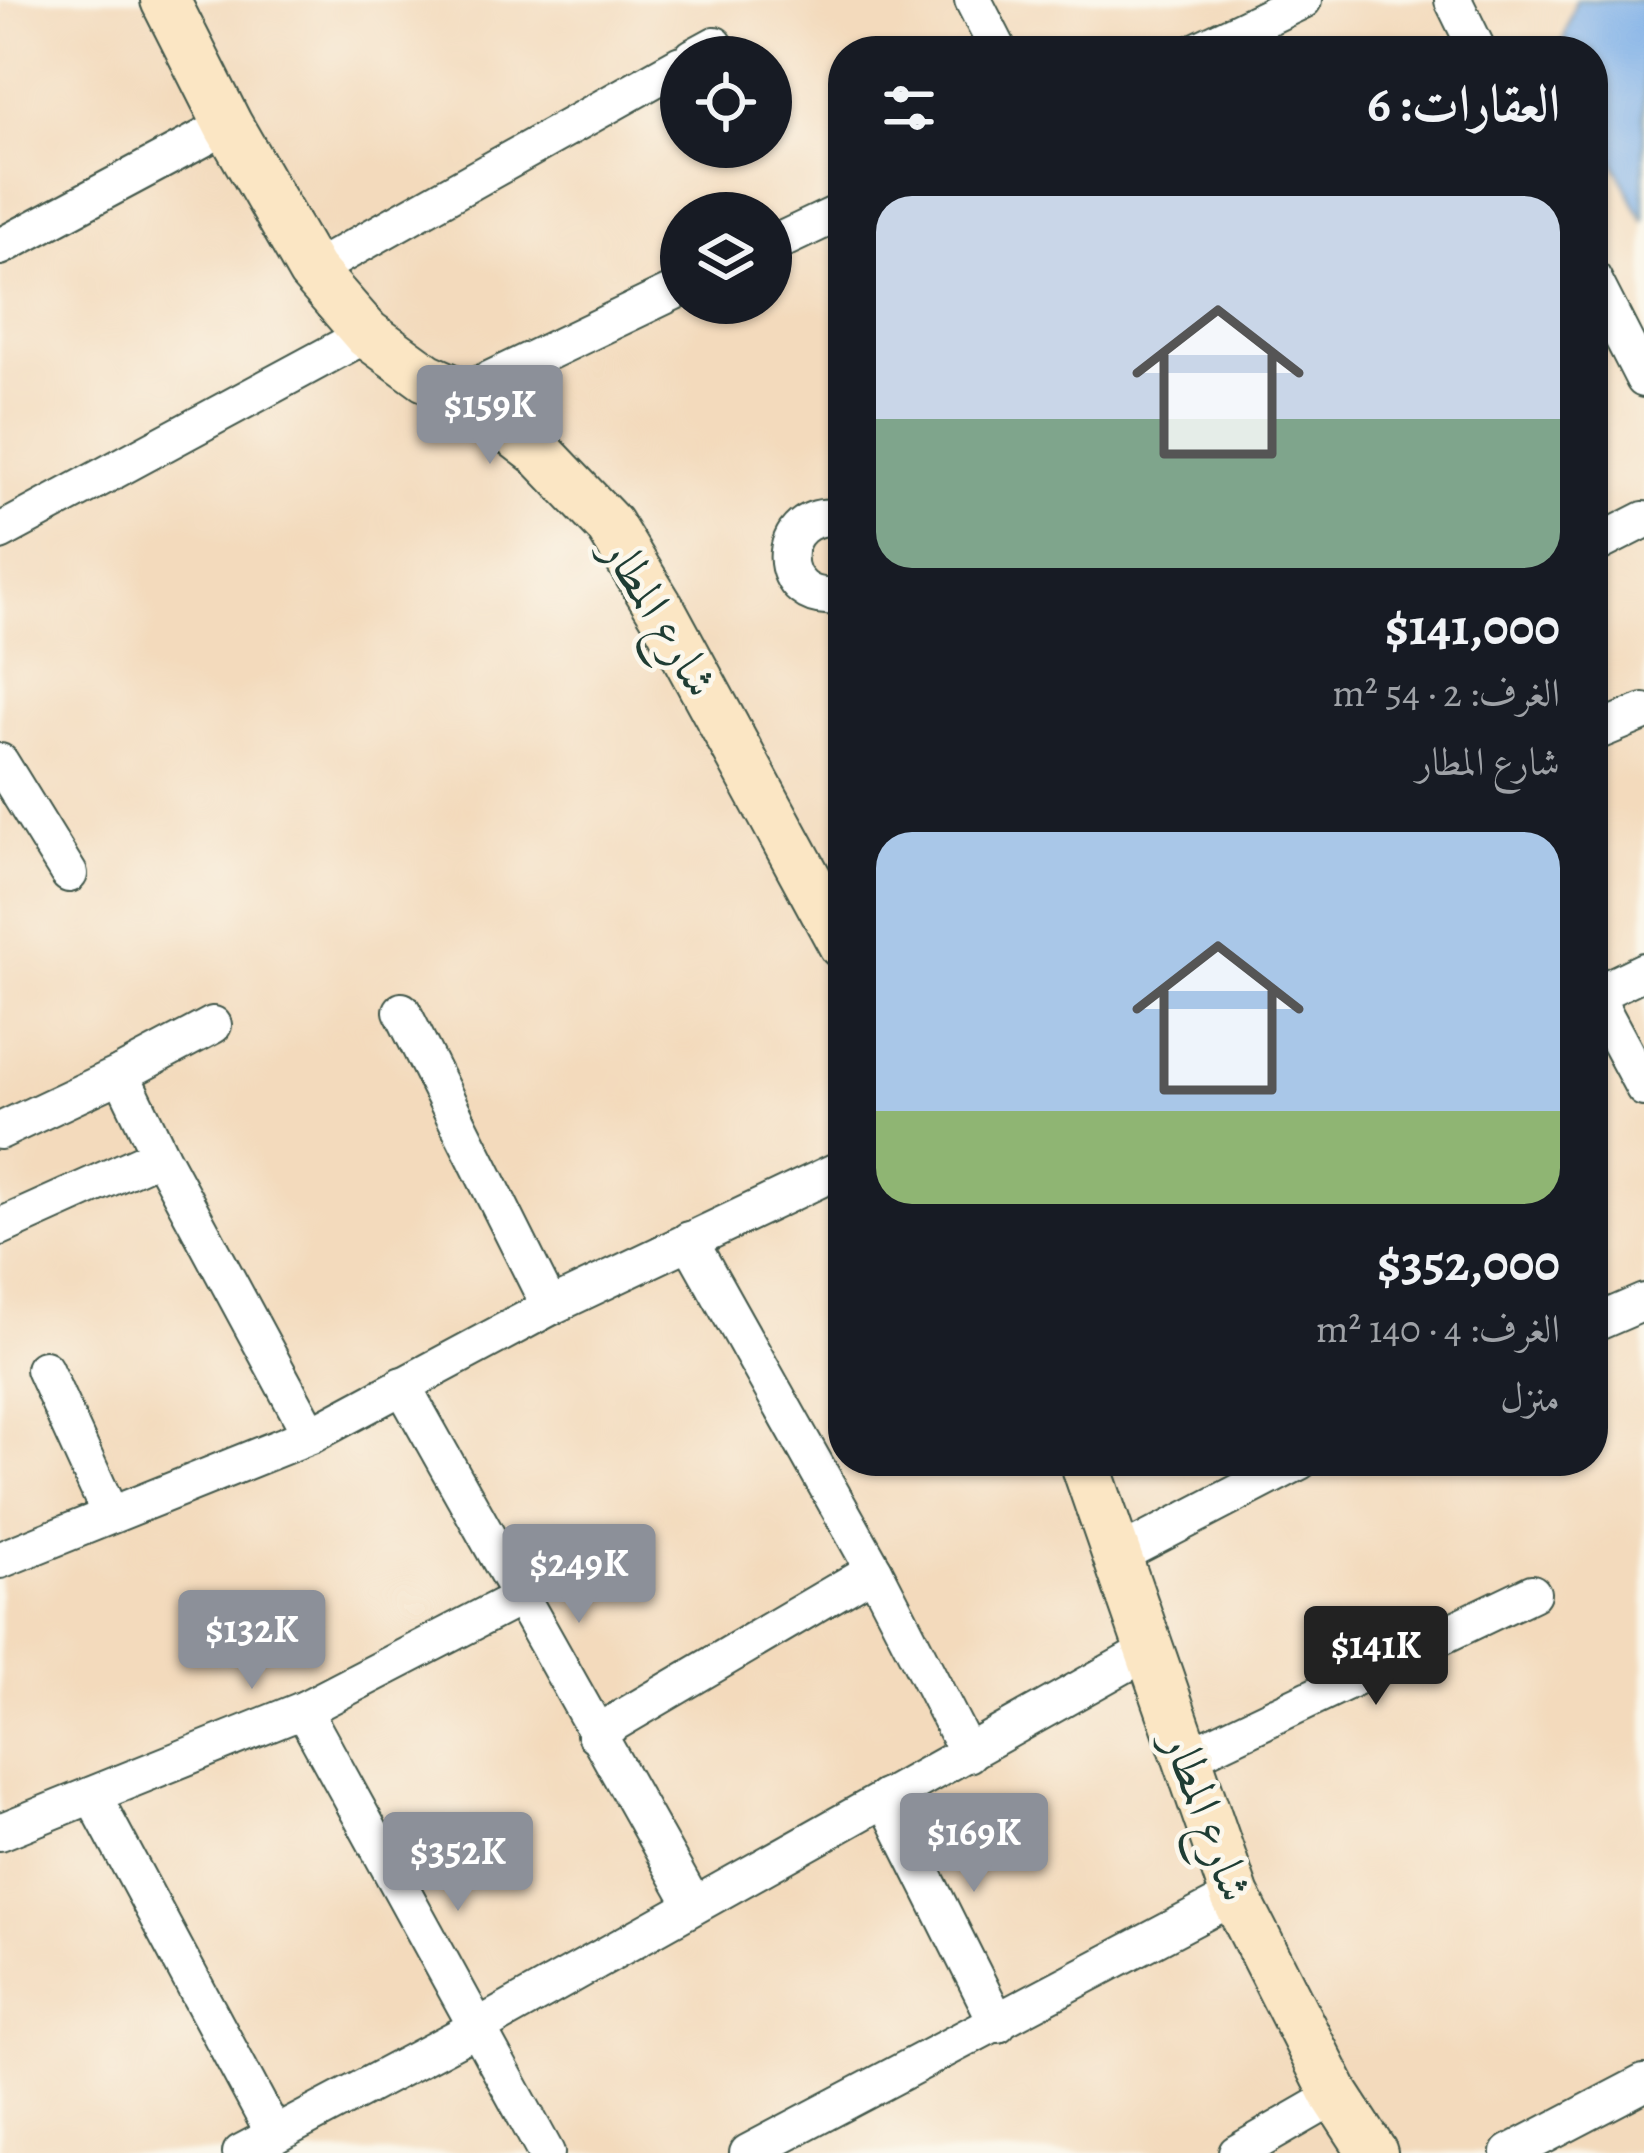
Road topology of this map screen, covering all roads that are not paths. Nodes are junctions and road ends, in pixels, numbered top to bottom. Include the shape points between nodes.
1 (165, 0) edge
2 (973, 0) edge
3 (1303, 0) edge
4 (1453, 0) edge
5 (991, 36) edge
6 (1228, 36) edge
7 (1471, 36) edge
8 (660, 76) edge
9 (228, 125) junction
10 (828, 218) edge
11 (792, 235) edge
12 (0, 247) edge
13 (312, 271) junction
14 (660, 298) edge
15 (1608, 304) edge
16 (367, 334) junction
17 (1638, 355) edge
18 (462, 393) junction
19 (828, 516) edge
20 (1644, 520) edge
21 (0, 532) edge
22 (1608, 538) edge
23 (828, 596) edge
24 (1644, 712) edge
25 (1608, 727) edge
26 (0, 762) edge
27 (15, 824) edge
28 (68, 874) dead end
29 (828, 905) edge
30 (1644, 971) edge
31 (1608, 987) edge
32 (402, 1011) dead end
33 (1608, 1022) edge
34 (213, 1025) dead end
35 (121, 1074) junction
36 (1644, 1088) edge
37 (0, 1131) edge
38 (160, 1155) junction
39 (828, 1175) edge
40 (0, 1227) edge
41 (689, 1240) junction
42 (1644, 1302) edge
43 (550, 1307) junction
44 (1608, 1318) edge
45 (44, 1370) dead end
46 (402, 1385) junction
47 (311, 1435) junction
48 (1090, 1476) edge
49 (1271, 1476) edge
50 (110, 1514) junction
51 (1119, 1555) junction
52 (0, 1560) edge
53 (874, 1570) junction
54 (1532, 1593) dead end
55 (523, 1596) junction
56 (1150, 1650) junction
57 (302, 1710) junction
58 (595, 1734) junction
59 (968, 1754) junction
60 (1188, 1757) junction
61 (93, 1796) junction
62 (885, 1798) junction
63 (0, 1832) edge
64 (1235, 1896) junction
65 (693, 1904) junction
66 (998, 2024) junction
67 (480, 2026) junction
68 (1644, 2083) edge
69 (1336, 2096) junction
70 (274, 2134) junction
71 (241, 2153) edge
72 (546, 2153) edge
73 (748, 2153) edge
74 (1237, 2153) edge
75 (1373, 2153) edge
76 (1510, 2153) edge

1 - 9 street, شارع المطار
2 - 5 street
3 - 6 street
4 - 7 street
8 - 13 street
9 - 12 street
9 - 13 street, شارع المطار
10 - 11 street
13 - 16 street, شارع المطار
14 - 18 street
15 - 17 street
16 - 18 street, شارع المطار
16 - 21 street
18 - 29 street, شارع المطار via 539,452 609,525
19 - 23 street via 798,530 788,559 801,587
20 - 22 street
24 - 25 street
26 - 27 street
27 - 28 street
30 - 31 street
32 - 43 street
33 - 36 street
34 - 35 street
35 - 37 street
35 - 38 street
38 - 40 street
38 - 47 street
39 - 41 street
41 - 43 street
41 - 53 street
42 - 44 street
43 - 46 street
45 - 50 street
46 - 47 street
46 - 55 street
47 - 50 street
48 - 51 street, شارع المطار
49 - 51 street
50 - 52 street
51 - 56 street, شارع المطار
53 - 58 street
53 - 59 street
54 - 60 street
55 - 57 street
55 - 58 street
56 - 59 street
56 - 60 street, شارع المطار
57 - 61 street
57 - 67 street
58 - 65 street
59 - 62 street
60 - 64 street, شارع المطار
61 - 63 street
61 - 70 street
62 - 65 street
62 - 66 street
64 - 66 street
64 - 69 street, شارع المطار
65 - 67 street
66 - 73 street
67 - 70 street
67 - 72 street
68 - 76 street
69 - 74 street
69 - 75 street, شارع المطار
70 - 71 street

